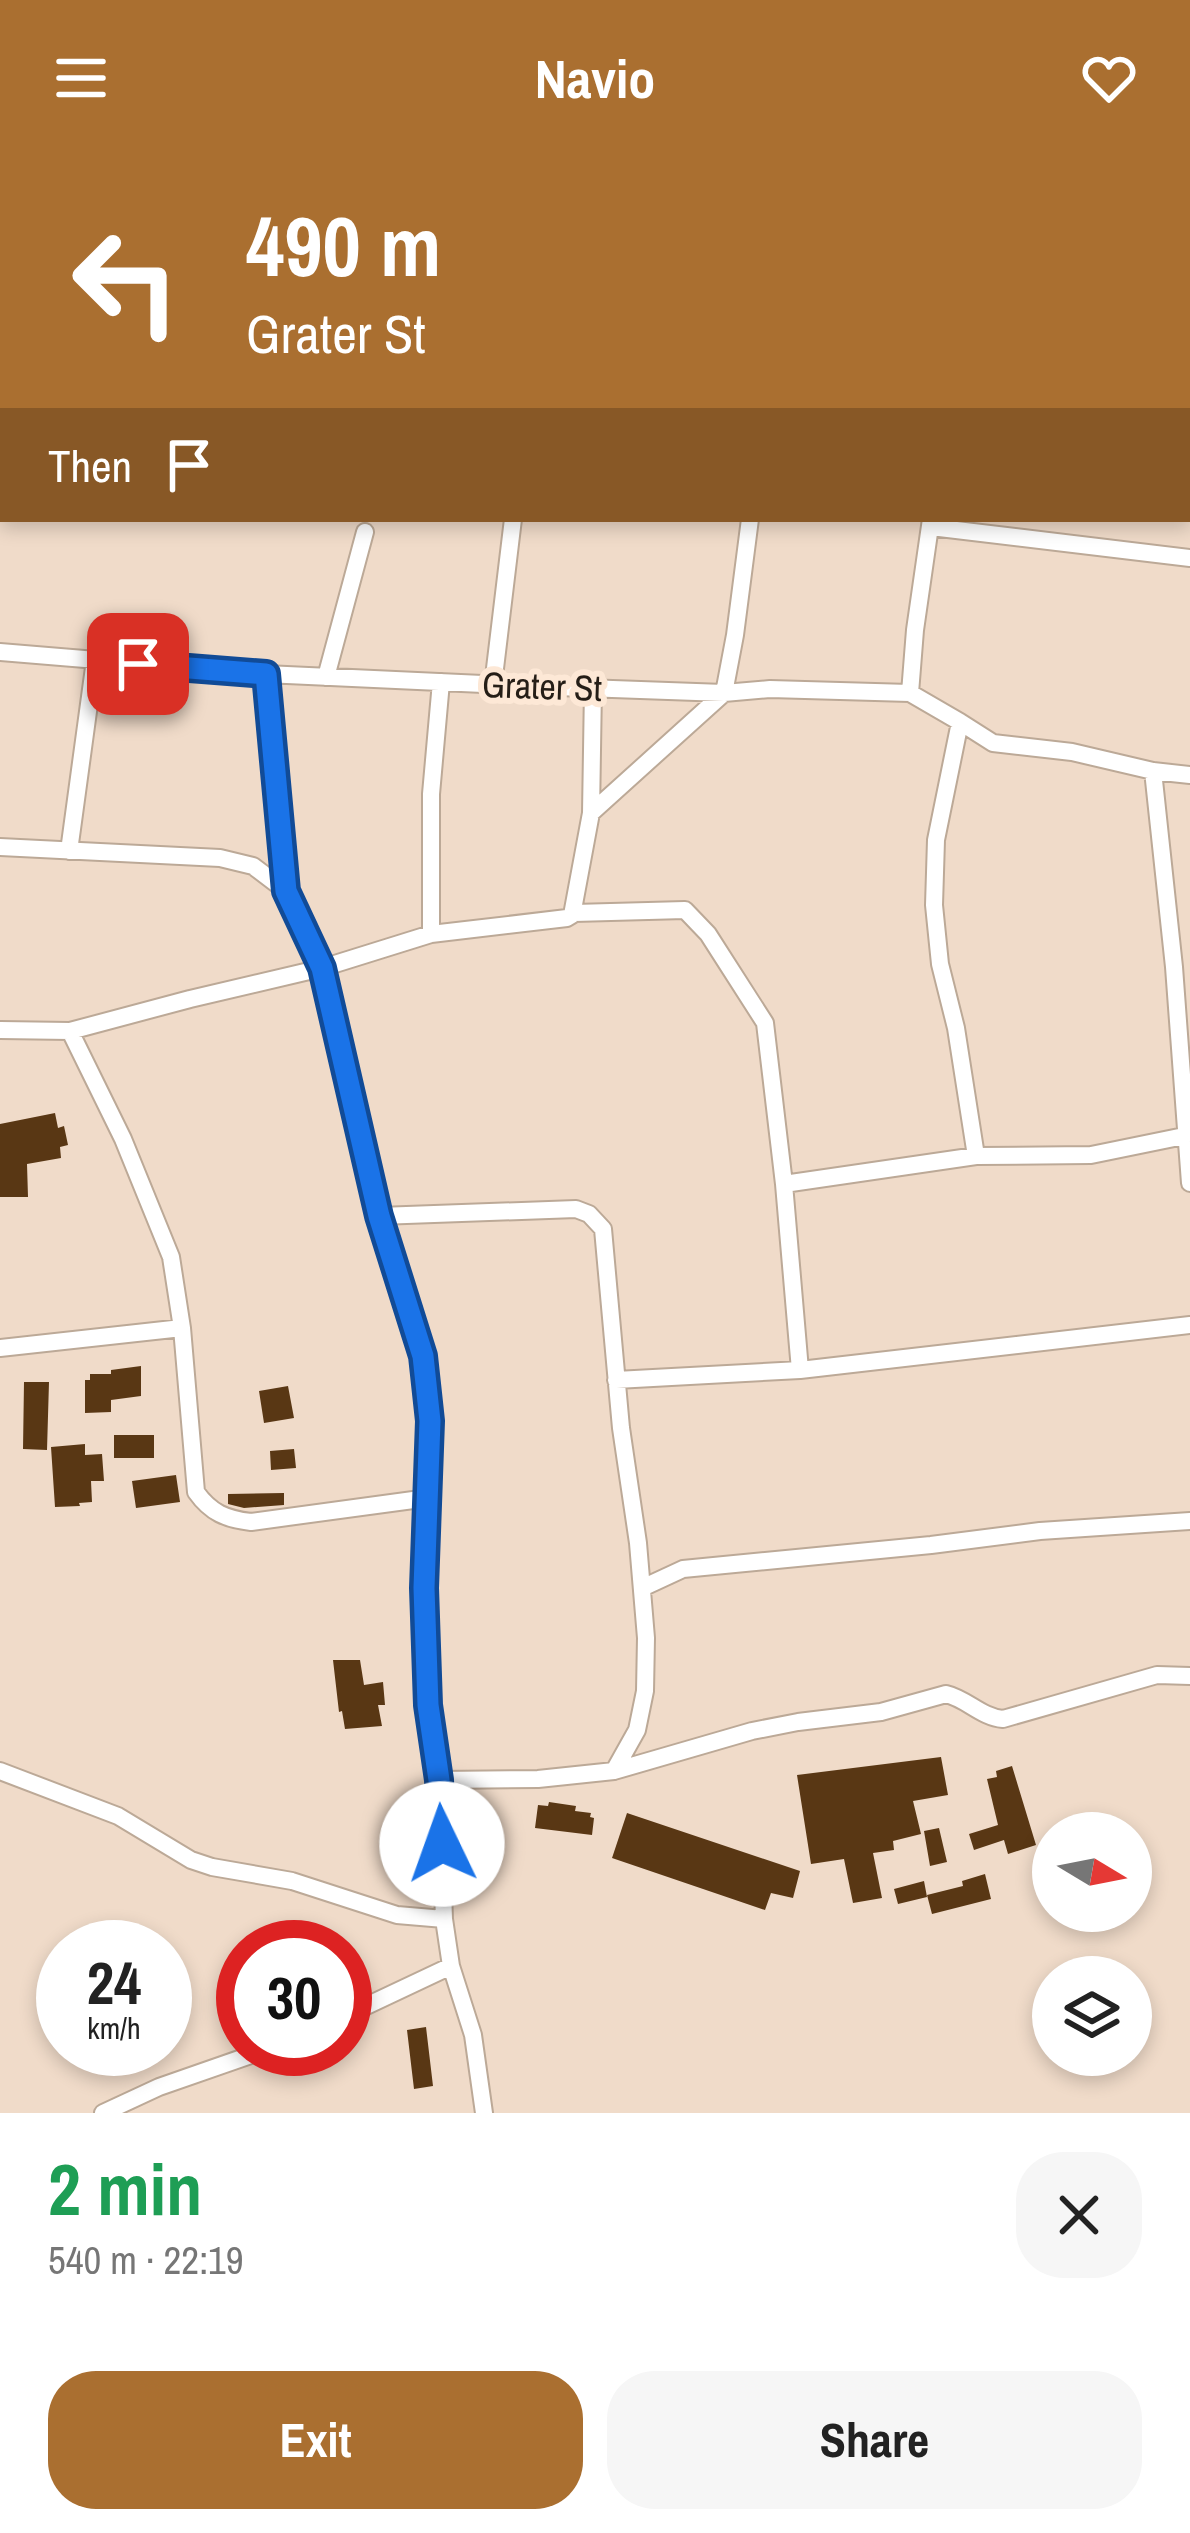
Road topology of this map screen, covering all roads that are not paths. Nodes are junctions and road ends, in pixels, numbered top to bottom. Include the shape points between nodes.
1 (513, 522) edge
2 (750, 522) edge
3 (931, 523) edge
4 (365, 532) dead end
5 (1190, 558) edge
6 (0, 652) edge
7 (95, 660) junction
8 (266, 674) junction
9 (326, 677) junction
10 (441, 682) junction
11 (493, 685) junction
12 (593, 688) junction
13 (910, 692) junction
14 (724, 693) junction
15 (960, 722) junction
16 (1153, 771) junction
17 (1190, 775) edge
18 (591, 813) junction
19 (0, 847) edge
20 (69, 851) junction
21 (286, 891) junction
22 (574, 913) junction
23 (431, 934) junction
24 (1182, 966) edge
25 (322, 968) junction
26 (0, 1030) edge
27 (70, 1031) junction
28 (1184, 1136) junction
29 (976, 1156) junction
30 (1190, 1183) edge
31 (784, 1184) junction
32 (379, 1216) junction
33 (1190, 1325) edge
34 (182, 1328) junction
35 (0, 1348) edge
36 (800, 1370) junction
37 (616, 1380) junction
38 (428, 1498) junction
39 (1190, 1521) edge
40 (642, 1588) junction
41 (1190, 1676) edge
42 (0, 1771) edge
43 (614, 1771) junction
44 (439, 1780) junction
45 (444, 1919) junction
46 (452, 1966) junction
47 (372, 2003) edge
48 (216, 2067) edge
49 (103, 2113) edge
50 (484, 2113) edge

1 - 11 street
2 - 14 street
3 - 5 street
3 - 13 street
4 - 9 street
6 - 7 street, Grater St
7 - 8 street, Grater St
7 - 20 street
8 - 9 street, Grater St
8 - 21 street
9 - 10 street, Grater St
10 - 11 street, Grater St
10 - 23 street
11 - 12 street, Grater St
12 - 14 street, Grater St
12 - 18 street
13 - 14 street, Grater St
13 - 15 street
14 - 18 street
15 - 16 street via 993,743
15 - 29 street via 936,840 934,905
16 - 17 street
16 - 24 street
18 - 22 street
19 - 20 street
20 - 21 street via 220,858 254,866
21 - 25 street
22 - 23 street
22 - 31 street via 685,910 709,934 764,1023
23 - 25 street
24 - 28 street
25 - 27 street
25 - 32 street
26 - 27 street
27 - 34 street via 171,1257
28 - 29 street via 1091,1155
28 - 30 street
29 - 31 street
31 - 36 street
32 - 37 street via 589,1214 603,1228
32 - 38 street via 423,1356
33 - 36 street
34 - 35 street
34 - 38 street via 196,1492 207,1507 251,1522
36 - 37 street
37 - 40 street
38 - 44 street via 428,1705
39 - 40 street via 683,1569
40 - 43 street via 645,1690 637,1730
41 - 43 street via 1157,1675 1003,1718 946,1694 752,1731
42 - 45 street via 118,1816 212,1868 292,1881 397,1915
43 - 44 street
44 - 45 street
45 - 46 street
46 - 47 street
46 - 50 street
48 - 49 street

